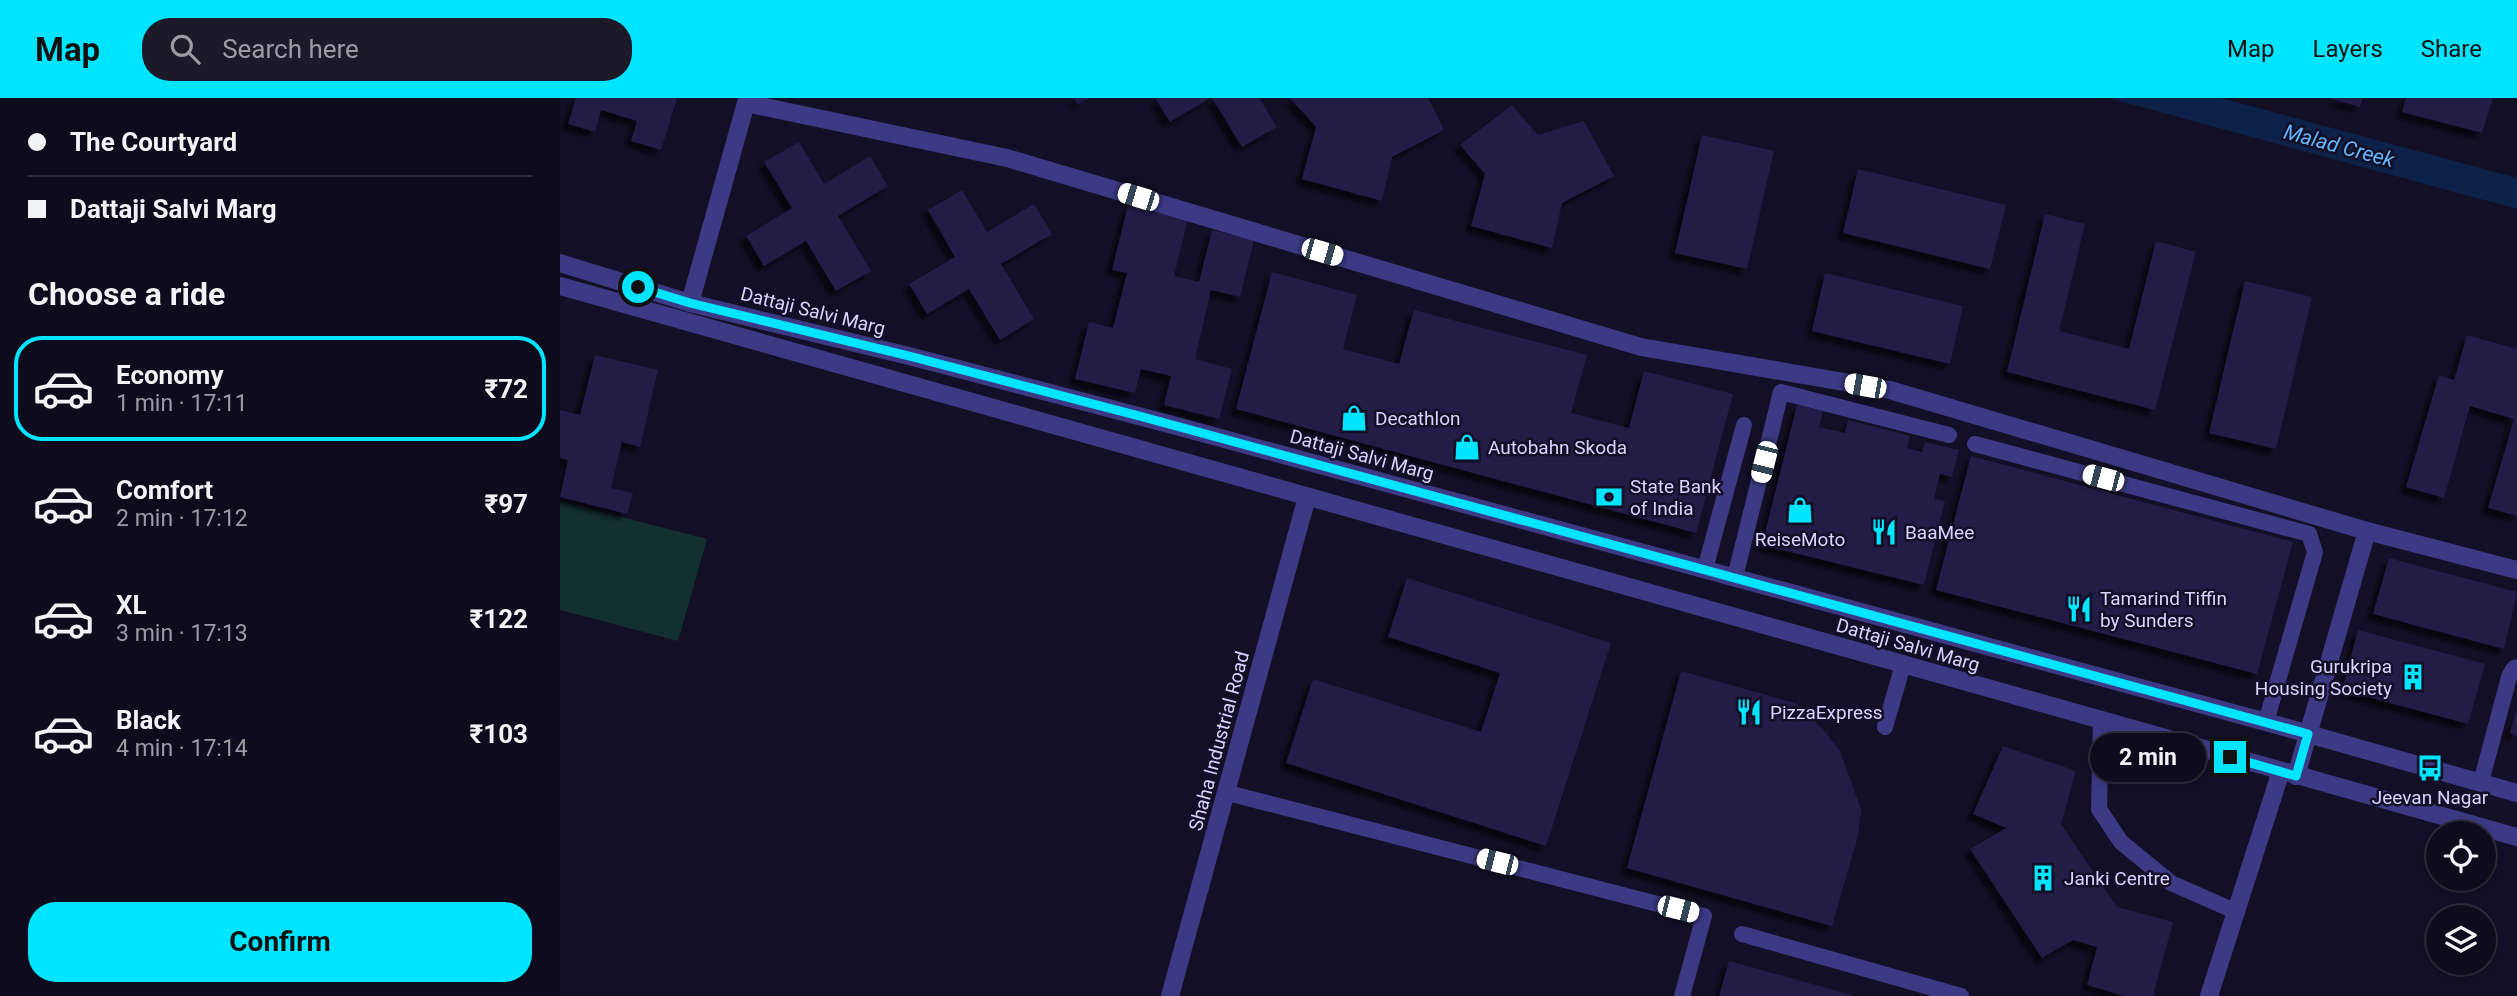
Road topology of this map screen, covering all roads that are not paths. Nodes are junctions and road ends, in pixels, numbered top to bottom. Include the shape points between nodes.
1 (744, 100) edge
2 (560, 263) edge
3 (560, 286) edge
4 (690, 303) junction
5 (1744, 425) dead end
6 (1949, 435) dead end
7 (1975, 443) dead end
8 (1307, 497) junction
9 (2367, 531) junction
10 (1705, 569) junction
11 (2517, 570) edge
12 (1735, 577) junction
13 (1903, 665) junction
14 (2517, 667) edge
15 (2101, 721) junction
16 (2266, 722) junction
17 (1885, 727) dead end
18 (2308, 734) junction
19 (2288, 773) junction
20 (2481, 782) junction
21 (1228, 793) junction
22 (2517, 793) edge
23 (2517, 837) edge
24 (2237, 912) junction
25 (1742, 934) dead end
26 (1170, 996) edge
27 (1682, 996) edge
28 (1961, 996) edge
29 (2209, 996) edge

1 - 4 street
1 - 9 street via 1007,158 1641,347 1890,390
2 - 4 street, Dattaji Salvi Marg
3 - 8 street, Dattaji Salvi Marg
4 - 10 street, Dattaji Salvi Marg via 922,359
5 - 10 lane
6 - 12 lane via 1781,392
7 - 16 lane via 2309,534 2315,552
8 - 13 street, Dattaji Salvi Marg
8 - 21 street, Shaha Industrial Road
9 - 11 street
9 - 18 street
10 - 12 street, Dattaji Salvi Marg
12 - 16 street, Dattaji Salvi Marg
13 - 15 street, Dattaji Salvi Marg
13 - 17 lane
14 - 20 lane via 2509,677
15 - 19 street, Dattaji Salvi Marg
15 - 24 lane via 2099,808 2122,842 2171,883
16 - 18 street, Dattaji Salvi Marg
18 - 19 street
18 - 20 street, Dattaji Salvi Marg
19 - 23 street, Dattaji Salvi Marg
19 - 24 street
20 - 22 street, Dattaji Salvi Marg
21 - 26 street, Shaha Industrial Road
21 - 27 lane via 1704,916
24 - 29 street
25 - 28 lane

